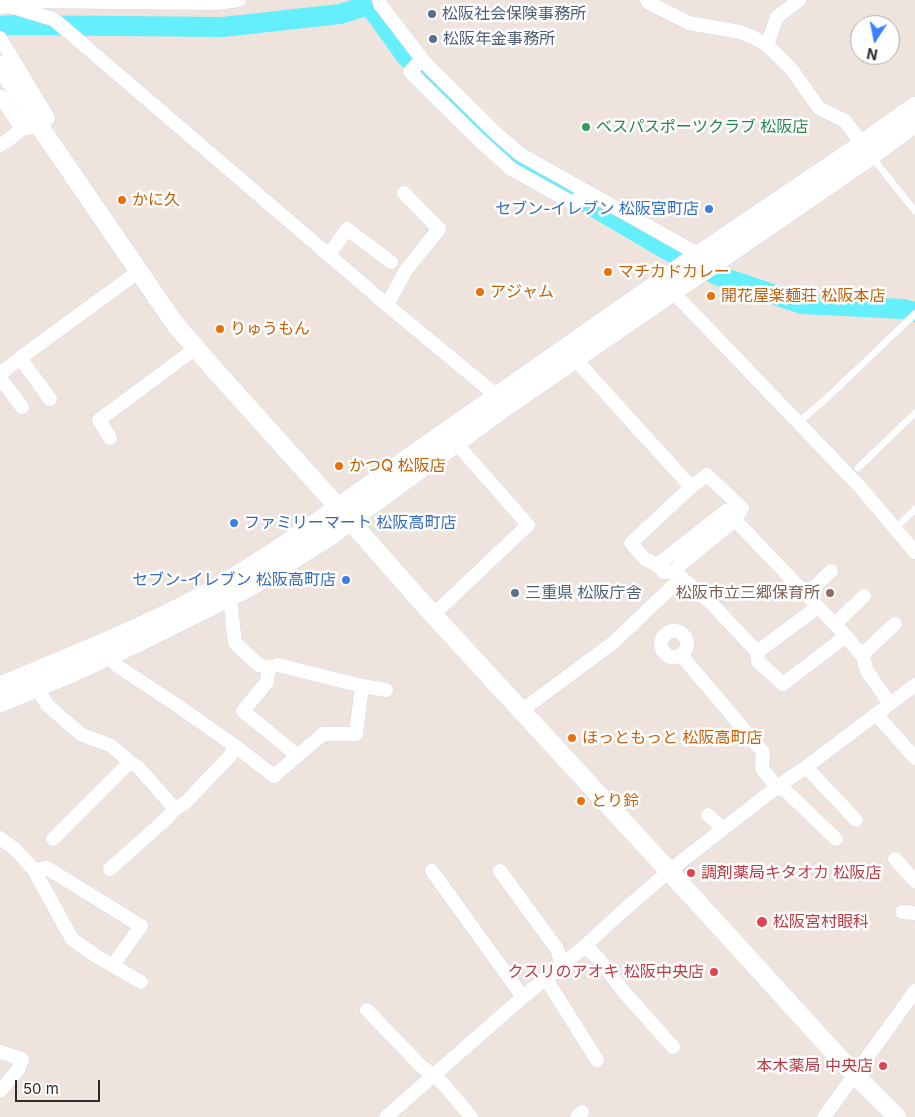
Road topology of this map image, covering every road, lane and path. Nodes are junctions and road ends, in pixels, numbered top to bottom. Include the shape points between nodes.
1 (239, 0) edge
2 (379, 0) edge
3 (647, 0) edge
4 (799, 0) edge
5 (5, 7) edge
6 (0, 38) edge
7 (768, 45) junction
8 (422, 60) junction
9 (0, 65) edge
10 (454, 94) junction
11 (0, 96) edge
12 (444, 106) junction
13 (915, 106) edge
14 (915, 123) edge
15 (31, 128) junction
16 (494, 132) junction
17 (485, 144) junction
18 (0, 145) edge
19 (866, 150) junction
20 (541, 166) junction
21 (533, 180) junction
22 (584, 191) junction
23 (404, 193) dead end
24 (915, 211) edge
25 (329, 255) junction
26 (391, 262) dead end
27 (699, 264) junction
28 (138, 272) junction
29 (673, 292) junction
30 (387, 305) junction
31 (913, 316) edge
32 (196, 348) junction
33 (20, 358) junction
34 (575, 359) junction
35 (0, 374) edge
36 (0, 378) edge
37 (497, 396) junction
38 (50, 399) dead end
39 (22, 407) dead end
40 (915, 413) edge
41 (798, 423) junction
42 (110, 438) dead end
43 (456, 443) junction
44 (858, 468) dead end
45 (691, 487) junction
46 (915, 509) edge
47 (344, 513) junction
48 (735, 520) junction
49 (902, 522) dead end
50 (915, 552) edge
51 (657, 565) junction
52 (831, 571) dead end
53 (678, 575) junction
54 (807, 594) junction
55 (864, 596) dead end
56 (230, 597) junction
57 (818, 607) junction
58 (433, 615) junction
59 (836, 624) junction
60 (895, 624) dead end
61 (846, 636) junction
62 (757, 652) junction
63 (112, 655) junction
64 (681, 656) dead end
65 (863, 657) junction
66 (269, 668) junction
67 (915, 685) edge
68 (0, 686) edge
69 (362, 686) junction
70 (37, 688) junction
71 (386, 690) dead end
72 (0, 703) edge
73 (890, 704) junction
74 (522, 711) junction
75 (876, 714) junction
76 (235, 746) junction
77 (298, 756) junction
78 (915, 758) edge
79 (130, 762) junction
80 (806, 767) junction
81 (777, 787) junction
82 (175, 809) junction
83 (708, 815) dead end
84 (856, 820) dead end
85 (723, 829) junction
86 (0, 838) edge
87 (53, 838) dead end
88 (836, 839) dead end
89 (895, 859) dead end
90 (110, 869) dead end
91 (34, 870) junction
92 (432, 871) dead end
93 (500, 871) dead end
94 (670, 871) junction
95 (915, 881) edge
96 (585, 946) junction
97 (116, 961) dead end
98 (562, 965) junction
99 (546, 979) junction
100 (141, 982) dead end
101 (915, 991) edge
102 (523, 998) junction
103 (367, 1010) dead end
104 (672, 1047) dead end
105 (0, 1052) edge
106 (597, 1060) dead end
107 (854, 1074) junction
108 (434, 1076) junction
109 (0, 1091) edge
110 (386, 1117) edge
111 (471, 1117) edge
112 (824, 1117) edge
113 (896, 1117) edge

1 - 5 street via 218,3 29,1
2 - 8 street
3 - 7 street via 689,23 740,32
4 - 7 street via 777,17
5 - 25 street via 53,20 62,26
6 - 15 street via 48,118
7 - 19 street via 792,70 819,108 844,122
8 - 10 street
8 - 12 street via 410,72
9 - 15 street
10 - 12 street
10 - 16 street
11 - 15 street via 18,123
12 - 17 street
13 - 19 street
14 - 19 street
15 - 18 street
15 - 28 street
16 - 17 street
16 - 20 street via 520,154
17 - 21 street via 511,168
19 - 24 lane
19 - 27 street
20 - 21 street
20 - 22 street
21 - 22 street via 574,204
22 - 27 street
23 - 30 street via 439,229 406,270
25 - 26 street via 347,229
25 - 30 street
27 - 29 street
27 - 37 street
28 - 32 street
28 - 33 street
29 - 34 street
29 - 41 street
30 - 37 street
31 - 41 lane
32 - 42 street via 99,420
32 - 47 street
33 - 35 street
33 - 38 street
34 - 43 street
34 - 45 street
36 - 39 street
37 - 47 street
40 - 44 lane
41 - 50 street via 860,487
43 - 47 street via 367,508
43 - 58 street via 528,525
45 - 48 street via 707,475 742,508
45 - 51 street via 631,543 645,559
46 - 49 lane
47 - 56 street via 332,535
47 - 58 street
47 - 68 street via 165,614
48 - 51 street via 726,511
48 - 53 street via 681,564
48 - 54 street
51 - 53 street via 664,572
52 - 54 street
53 - 62 street via 713,605
53 - 74 street via 614,642
54 - 57 street
55 - 59 street
56 - 63 street
56 - 66 street via 235,643 259,665
57 - 59 street
57 - 62 street
58 - 74 street
59 - 61 street
60 - 65 street
61 - 62 street via 783,684 758,661
61 - 65 street
63 - 70 street
63 - 76 street via 116,665
64 - 81 street via 763,752 762,769
65 - 73 street via 867,671
66 - 69 street via 278,664
66 - 77 street via 267,682 243,711
67 - 73 street
69 - 71 street
69 - 77 street via 356,734 324,734
70 - 72 street
70 - 79 street via 47,705 82,735 110,744
73 - 75 street
74 - 94 street
75 - 78 street
75 - 80 street
76 - 77 street via 274,776
76 - 82 street via 224,763
79 - 82 street
79 - 87 street
80 - 81 street
80 - 84 street
81 - 85 street
81 - 88 street via 787,792
82 - 90 street
83 - 85 street
85 - 94 street
86 - 91 street
89 - 95 street
91 - 97 street via 47,868 141,926
91 - 100 street via 72,939
92 - 102 street
93 - 98 street via 557,949
94 - 96 street
94 - 107 street
96 - 98 street
96 - 104 street
98 - 99 street
99 - 102 street
99 - 106 street
101 - 107 street
102 - 108 street
103 - 108 street
105 - 109 street via 22,1059 18,1070
107 - 112 street
107 - 113 street
108 - 110 street
108 - 111 street

